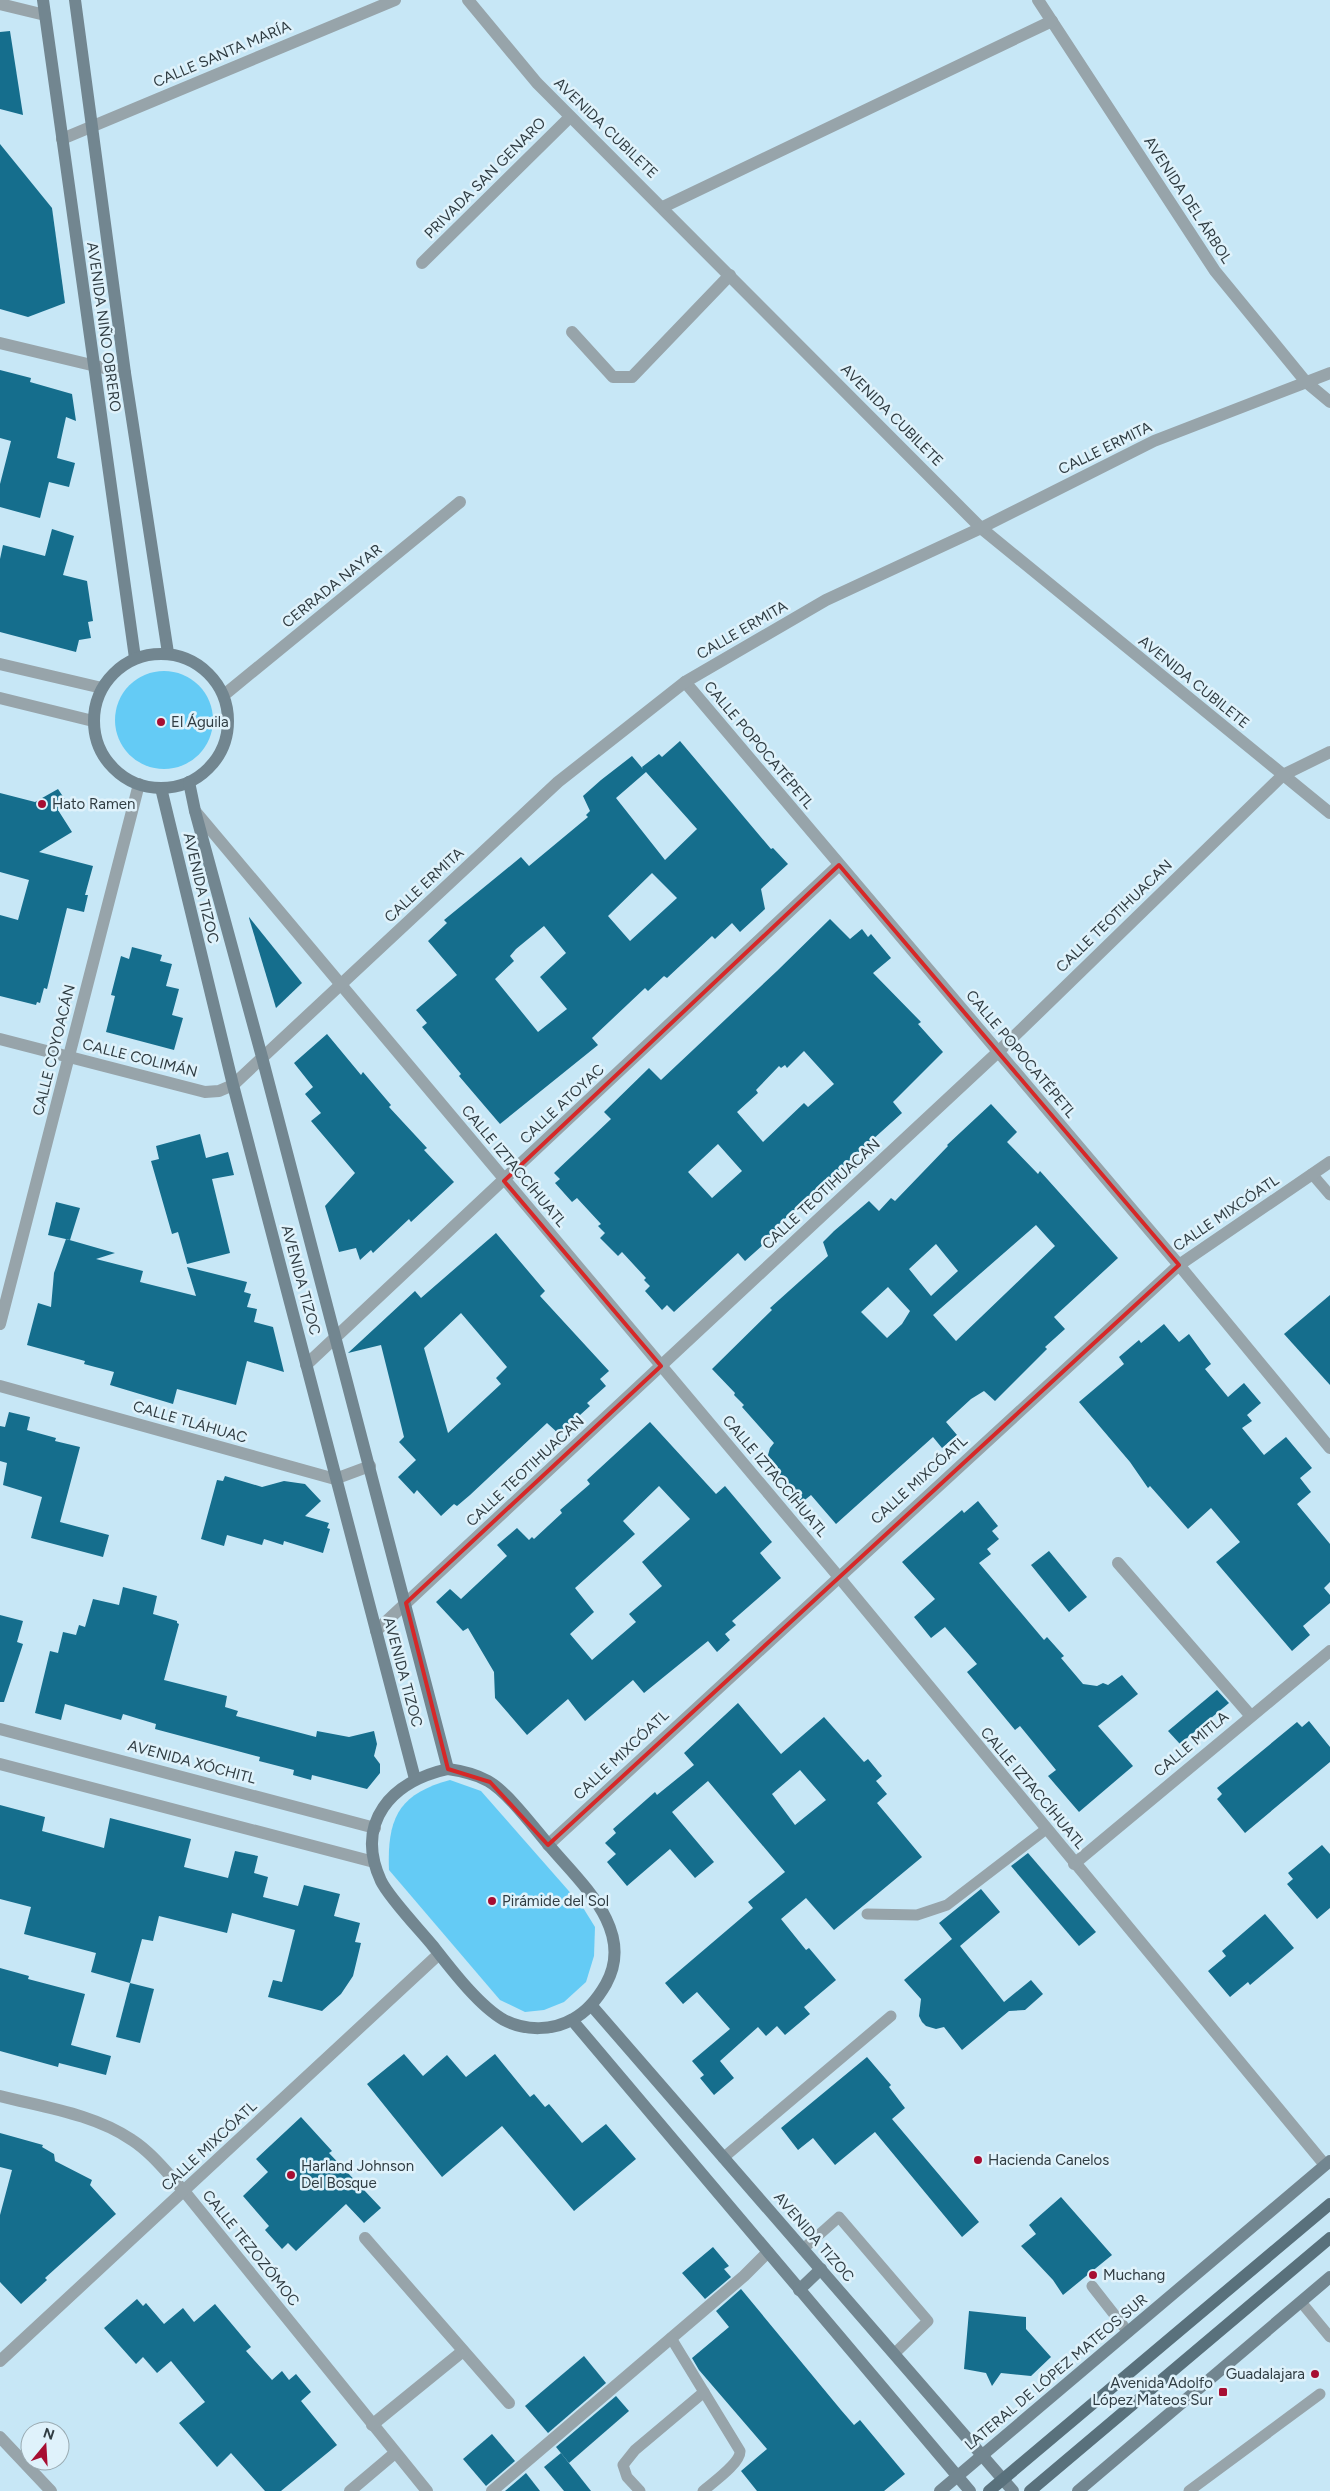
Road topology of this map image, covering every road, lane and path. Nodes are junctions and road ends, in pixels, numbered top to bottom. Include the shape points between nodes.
1 (43, 0) edge
2 (75, 0) edge
3 (395, 0) edge
4 (468, 0) edge
5 (1038, 0) edge
6 (0, 4) edge
7 (45, 15) junction
8 (1052, 21) junction
9 (570, 116) junction
10 (92, 126) junction
11 (62, 139) junction
12 (662, 207) junction
13 (422, 263) dead end
14 (730, 275) junction
15 (572, 332) dead end
16 (0, 343) edge
17 (93, 366) junction
18 (125, 373) junction
19 (1330, 373) edge
20 (1306, 382) junction
21 (1330, 402) edge
22 (460, 502) dead end
23 (981, 528) junction
24 (168, 653) junction
25 (135, 658) junction
26 (0, 664) edge
27 (685, 682) junction
28 (102, 688) junction
29 (224, 696) junction
30 (0, 698) edge
31 (93, 721) junction
32 (1330, 752) edge
33 (1282, 775) junction
34 (189, 782) junction
35 (139, 784) junction
36 (161, 788) junction
37 (195, 811) junction
38 (1330, 813) edge
39 (839, 865) junction
40 (342, 984) junction
41 (0, 1039) edge
42 (998, 1052) junction
43 (70, 1057) junction
44 (262, 1058) junction
45 (233, 1085) junction
46 (1330, 1162) edge
47 (1312, 1174) junction
48 (504, 1181) junction
49 (1330, 1195) edge
50 (1179, 1264) junction
51 (0, 1324) edge
52 (336, 1337) junction
53 (306, 1365) junction
54 (661, 1366) junction
55 (0, 1386) edge
56 (1330, 1448) edge
57 (370, 1466) junction
58 (335, 1479) junction
59 (1118, 1563) dead end
60 (838, 1576) junction
61 (406, 1604) junction
62 (376, 1631) junction
63 (1330, 1651) edge
64 (1250, 1715) junction
65 (0, 1729) edge
66 (0, 1764) edge
67 (448, 1769) junction
68 (415, 1779) junction
69 (375, 1828) junction
70 (1045, 1830) junction
71 (548, 1845) junction
72 (374, 1862) junction
73 (1074, 1864) junction
74 (867, 1914) dead end
75 (439, 1954) junction
76 (591, 2005) junction
77 (891, 2016) dead end
78 (572, 2020) junction
79 (0, 2096) edge
80 (723, 2158) junction
81 (1327, 2163) edge
82 (184, 2191) junction
83 (1330, 2204) edge
84 (365, 2238) dead end
85 (1330, 2238) edge
86 (803, 2249) junction
87 (768, 2252) junction
88 (821, 2269) junction
89 (1328, 2282) edge
90 (1092, 2286) dead end
91 (799, 2290) junction
92 (1301, 2302) junction
93 (1128, 2332) junction
94 (671, 2338) junction
95 (1330, 2338) edge
96 (463, 2351) junction
97 (894, 2354) junction
98 (0, 2361) edge
99 (704, 2392) junction
100 (1320, 2394) dead end
101 (509, 2403) dead end
102 (372, 2425) junction
103 (0, 2438) edge
104 (395, 2453) junction
105 (982, 2455) junction
106 (957, 2476) junction
107 (1003, 2480) junction
108 (51, 2491) edge
109 (350, 2491) edge
110 (427, 2491) edge
111 (492, 2491) edge
112 (640, 2491) edge
113 (703, 2491) edge
114 (940, 2491) edge
115 (970, 2491) edge
116 (989, 2491) edge
117 (1013, 2491) edge
118 (1030, 2491) edge
119 (1078, 2491) edge
120 (1189, 2491) edge

1 - 7 main road, AVENIDA NIÑO OBRERO
2 - 10 main road, AVENIDA NIÑO OBRERO
3 - 10 street, CALLE SANTA MARÍA
4 - 9 street, AVENIDA CUBILETE via 537,83
5 - 8 street, AVENIDA DEL ÁRBOL
6 - 7 street
7 - 11 main road, AVENIDA NIÑO OBRERO
8 - 12 street
8 - 20 street, AVENIDA DEL ÁRBOL via 1214,271
9 - 12 street, AVENIDA CUBILETE
9 - 13 street, PRIVADA SAN GENARO
10 - 11 street, CALLE SANTA MARÍA
10 - 18 main road, AVENIDA NIÑO OBRERO
11 - 17 main road, AVENIDA NIÑO OBRERO
12 - 14 street, AVENIDA CUBILETE
14 - 15 street via 632,377 613,377
14 - 23 street, AVENIDA CUBILETE
16 - 17 street
17 - 18 street
17 - 25 main road, AVENIDA NIÑO OBRERO
18 - 24 main road, AVENIDA NIÑO OBRERO
19 - 20 street, CALLE ERMITA
20 - 21 street, AVENIDA DEL ÁRBOL
20 - 23 street, CALLE ERMITA via 1154,441
22 - 29 street, CERRADA NAYAR
23 - 27 street, CALLE ERMITA via 826,600
23 - 33 street, AVENIDA CUBILETE
24 - 25 main road
24 - 29 main road via 196,662 212,677
25 - 28 main road via 111,676
26 - 28 street
27 - 39 street, CALLE POPOCATÉPETL
27 - 40 street, CALLE ERMITA via 558,782
28 - 31 main road
29 - 34 main road via 229,724 224,746 213,765
30 - 31 street
31 - 35 main road via 102,753 111,766
32 - 33 street, CALLE TEOTIHUACAN
33 - 38 street, AVENIDA CUBILETE
33 - 42 street, CALLE TEOTIHUACAN
34 - 36 main road
34 - 37 main road, AVENIDA TIZOC
35 - 36 main road
35 - 43 street, CALLE COYOACÁN
36 - 45 main road, AVENIDA TIZOC
37 - 40 street, CALLE IZTACCÍHUATL
37 - 44 main road, AVENIDA TIZOC
39 - 42 street, CALLE POPOCATÉPETL
39 - 48 street, CALLE ATOYAC
40 - 44 street, CALLE ERMITA
40 - 48 street, CALLE IZTACCÍHUATL
41 - 43 street, CALLE COLIMÁN
42 - 50 street, CALLE POPOCATÉPETL
42 - 54 street, CALLE TEOTIHUACAN
43 - 45 street, CALLE COLIMÁN via 205,1092
43 - 51 street, CALLE COYOACÁN
44 - 45 street, CALLE COLIMÁN
44 - 52 main road, AVENIDA TIZOC
45 - 53 main road, AVENIDA TIZOC
46 - 47 street, CALLE MIXCÓATL
47 - 49 lane
47 - 50 street, CALLE MIXCÓATL
48 - 52 street, CALLE ATOYAC
48 - 54 street, CALLE IZTACCÍHUATL
50 - 56 street, CALLE POPOCATÉPETL
50 - 60 street, CALLE MIXCÓATL
52 - 53 street, CALLE ATOYAC
52 - 57 main road, AVENIDA TIZOC
53 - 58 main road, AVENIDA TIZOC
54 - 60 street, CALLE IZTACCÍHUATL
54 - 61 street, CALLE TEOTIHUACAN
55 - 58 street, CALLE TLÁHUAC
57 - 58 street
57 - 61 main road, AVENIDA TIZOC
58 - 62 main road, AVENIDA TIZOC
59 - 64 street
60 - 70 street, CALLE IZTACCÍHUATL
60 - 71 street, CALLE MIXCÓATL
61 - 62 street, CALLE TEOTIHUACAN
61 - 67 main road, AVENIDA TIZOC
62 - 68 main road, AVENIDA TIZOC
63 - 64 street, CALLE MITLA
64 - 73 street, CALLE MITLA
65 - 69 street, AVENIDA XÓCHITL
66 - 72 street
67 - 68 main road
67 - 71 main road via 468,1772 490,1782
68 - 69 main road via 398,1789 382,1809
69 - 72 main road via 372,1842
70 - 73 street, CALLE IZTACCÍHUATL
70 - 74 lane via 947,1905 917,1915
71 - 76 main road via 594,1898 610,1923 615,1948 612,1975
72 - 75 main road via 382,1883
73 - 81 street, CALLE IZTACCÍHUATL
75 - 78 main road via 504,2020 526,2028 553,2027
75 - 82 street, CALLE MIXCÓATL
76 - 78 main road
76 - 80 main road, AVENIDA TIZOC
77 - 80 lane
78 - 87 main road
79 - 82 street, CALLE TEZOZÓMOC via 74,2115 116,2130 145,2150
80 - 86 main road, AVENIDA TIZOC
81 - 93 main road, LATERAL DE LÓPEZ MATEOS SUR
82 - 98 street, CALLE MIXCÓATL
82 - 102 street, CALLE TEZOZÓMOC
83 - 107 main road
84 - 96 street
85 - 118 main road
86 - 88 main road, AVENIDA TIZOC
86 - 97 lane via 839,2217 928,2321
87 - 91 main road
87 - 94 street
88 - 91 main road
88 - 97 main road, AVENIDA TIZOC
89 - 92 main road
90 - 93 lane
91 - 106 main road
92 - 95 lane
92 - 119 main road
93 - 105 main road, LATERAL DE LÓPEZ MATEOS SUR
94 - 99 lane
94 - 111 street
96 - 101 street
96 - 102 street
97 - 105 main road, AVENIDA TIZOC
99 - 112 lane via 635,2450 623,2465
99 - 113 lane via 738,2447 740,2456
100 - 120 lane
102 - 104 street, CALLE TEZOZÓMOC
103 - 108 street
104 - 109 street
104 - 110 street, CALLE TEZOZÓMOC
105 - 106 main road, LATERAL DE LÓPEZ MATEOS SUR
105 - 107 main road, AVENIDA TIZOC
106 - 114 main road, LATERAL DE LÓPEZ MATEOS SUR
106 - 115 main road
107 - 116 main road
107 - 117 main road, AVENIDA TIZOC

